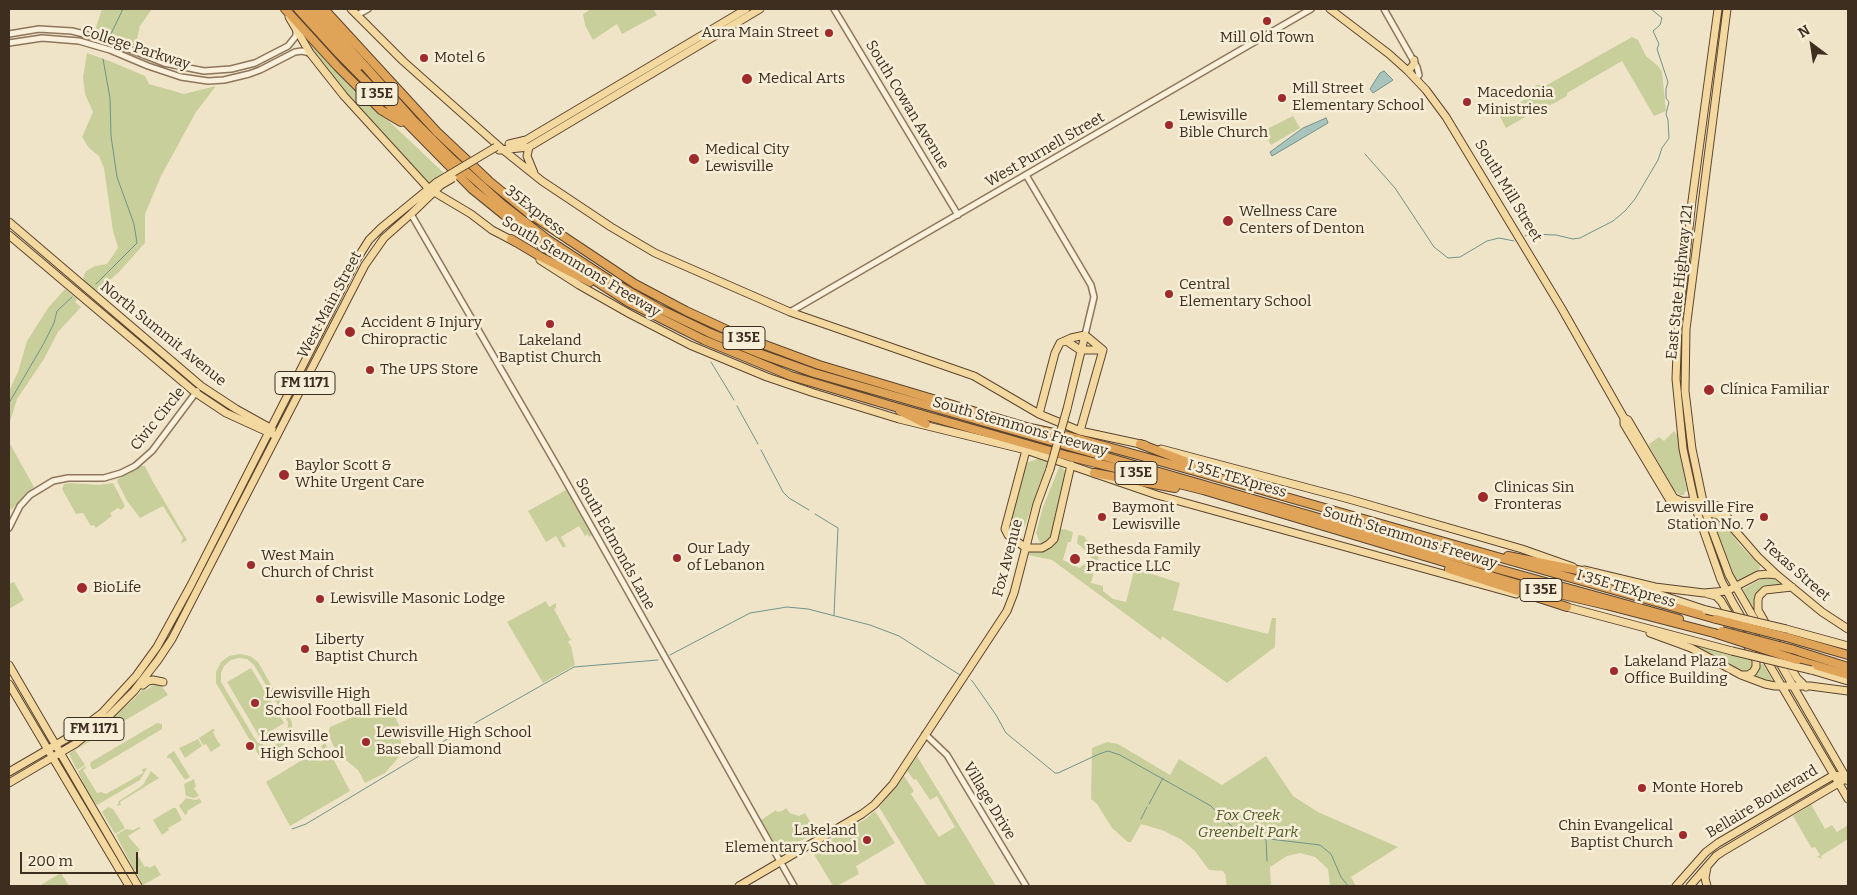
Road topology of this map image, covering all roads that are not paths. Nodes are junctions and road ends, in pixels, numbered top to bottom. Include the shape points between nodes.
1 (285, 9) edge
2 (298, 9) edge
3 (306, 9) edge
4 (314, 9) edge
5 (324, 9) edge
6 (351, 9) edge
7 (368, 9) edge
8 (746, 9) edge
9 (760, 9) edge
10 (834, 9) edge
11 (1311, 9) edge
12 (1330, 9) edge
13 (1384, 9) edge
14 (1718, 9) edge
15 (1727, 9) edge
16 (357, 15) junction
17 (296, 29) junction
18 (9, 34) edge
19 (9, 43) edge
20 (134, 51) junction
21 (310, 53) junction
22 (132, 59) junction
23 (1414, 60) junction
24 (231, 69) junction
25 (1408, 71) junction
26 (232, 78) junction
27 (1416, 79) junction
28 (384, 87) junction
29 (406, 124) junction
30 (552, 124) junction
31 (543, 138) junction
32 (529, 147) junction
33 (499, 148) junction
34 (1698, 161) junction
35 (1708, 162) junction
36 (535, 175) junction
37 (1026, 175) junction
38 (420, 180) junction
39 (431, 190) junction
40 (421, 196) junction
41 (1692, 201) junction
42 (1703, 204) junction
43 (411, 214) junction
44 (958, 214) junction
45 (9, 222) edge
46 (9, 235) edge
47 (511, 239) junction
48 (1684, 276) junction
49 (347, 278) junction
50 (1694, 278) junction
51 (356, 282) junction
52 (628, 302) junction
53 (108, 307) junction
54 (790, 312) junction
55 (106, 317) junction
56 (1085, 335) junction
57 (1064, 341) junction
58 (1080, 350) junction
59 (1103, 350) junction
60 (201, 386) junction
61 (196, 393) junction
62 (892, 406) junction
63 (1038, 414) junction
64 (926, 424) junction
65 (269, 431) junction
66 (1080, 431) junction
67 (277, 435) junction
68 (1140, 444) junction
69 (1640, 445) junction
70 (1079, 449) joint
71 (1026, 450) junction
72 (1071, 465) junction
73 (1094, 473) junction
74 (1203, 490) junction
75 (1700, 490) junction
76 (1300, 502) junction
77 (1694, 502) junction
78 (1703, 502) junction
79 (1715, 505) junction
80 (1696, 510) junction
81 (1705, 511) junction
82 (9, 528) edge
83 (1732, 528) junction
84 (1028, 536) junction
85 (1014, 540) junction
86 (1369, 540) junction
87 (1443, 542) junction
88 (1026, 548) junction
89 (1042, 548) junction
90 (1759, 559) junction
91 (1512, 572) junction
92 (1587, 572) junction
93 (1758, 575) junction
94 (1777, 575) junction
95 (1605, 576) junction
96 (1736, 587) junction
97 (1792, 587) junction
98 (1727, 591) junction
99 (1704, 593) junction
100 (1606, 605) junction
101 (1568, 607) junction
102 (1611, 618) junction
103 (1848, 629) edge
104 (1717, 632) junction
105 (1786, 633) junction
106 (1848, 646) edge
107 (1848, 655) edge
108 (146, 662) junction
109 (9, 665) edge
110 (1848, 667) edge
111 (152, 668) junction
112 (1741, 675) junction
113 (1848, 676) edge
114 (18, 680) junction
115 (1848, 681) edge
116 (163, 682) dead end
117 (9, 685) edge
118 (1807, 686) junction
119 (1782, 687) junction
120 (1793, 687) junction
121 (1848, 691) edge
122 (126, 700) junction
123 (1801, 701) junction
124 (1804, 724) junction
125 (925, 734) junction
126 (50, 736) junction
127 (70, 736) junction
128 (1822, 736) junction
129 (55, 745) junction
130 (47, 750) junction
131 (60, 754) junction
132 (52, 758) junction
133 (9, 772) edge
134 (1834, 775) junction
135 (1848, 779) edge
136 (9, 783) edge
137 (1839, 783) junction
138 (1848, 799) edge
139 (94, 812) junction
140 (87, 816) junction
141 (1744, 828) junction
142 (1748, 836) junction
143 (780, 862) junction
144 (1707, 866) junction
145 (124, 870) junction
146 (129, 886) edge
147 (138, 886) edge
148 (739, 886) edge
149 (794, 886) edge
150 (1026, 886) edge
151 (1676, 886) edge
152 (1690, 886) edge
153 (1707, 886) edge

1 - 17 main road, South Stemmons Freeway
1 - 29 highway via 381,110
2 - 29 highway, I 35E
3 - 28 highway
4 - 28 highway, 35Express
5 - 76 highway, South Stemmons Freeway / I 35E via 417,110 527,212 635,284 686,311 738,336 819,365
6 - 16 main road, South Stemmons Freeway
7 - 16 street
8 - 30 main road, West Main Street
9 - 31 main road, West Main Street
10 - 44 street, South Cowan Avenue
11 - 37 street, West Purnell Street
12 - 25 main road, South Mill Street
13 - 23 street
14 - 34 main road, East State Highway 121
15 - 35 main road, East State Highway 121
16 - 33 main road, South Stemmons Freeway
17 - 21 main road, South Stemmons Freeway
17 - 24 street, College Parkway via 296,36 288,46 255,63
18 - 20 street, College Parkway via 39,29 62,30 104,39
19 - 22 street, College Parkway via 31,38 67,39
20 - 22 street
20 - 24 street, College Parkway via 193,70
21 - 26 street, College Parkway via 295,52 260,70
21 - 38 main road, South Stemmons Freeway
22 - 26 street, College Parkway via 181,78 208,81
23 - 25 main road
23 - 27 street via 1419,75
24 - 26 street
25 - 27 main road, South Mill Street
27 - 69 main road, South Mill Street via 1458,135
28 - 70 highway, 35Express via 452,159 503,205 587,266 668,313 735,344 814,373
29 - 52 highway, South Stemmons Freeway / I 35E via 458,176 546,249
30 - 31 main road
30 - 33 main road, West Main Street via 524,141
31 - 32 main road, West Main Street
32 - 33 main road, West Main Street
32 - 36 main road via 527,156
33 - 36 main road, South Stemmons Freeway
33 - 39 main road, West Main Street / FM 1171, bridge
34 - 35 main road
34 - 41 main road, East State Highway 121
35 - 42 main road, East State Highway 121
36 - 54 main road, South Stemmons Freeway via 655,253
37 - 44 street, West Purnell Street
37 - 56 street, Fox Avenue via 1091,285 1094,297
38 - 39 main road, South Stemmons Freeway
38 - 40 main road via 424,189
39 - 40 main road, West Main Street / FM 1171
39 - 43 main road, West Main Street / FM 1171
39 - 47 main road, South Stemmons Freeway
40 - 49 main road, West Main Street / FM 1171 via 372,238
41 - 42 main road
41 - 48 main road, East State Highway 121
42 - 50 main road, East State Highway 121
43 - 51 main road, West Main Street / FM 1171 via 378,245
43 - 143 street, South Edmonds Lane
44 - 54 street, West Purnell Street
45 - 53 main road, North Summit Avenue
46 - 55 main road, North Summit Avenue
47 - 52 highway
47 - 64 main road, South Stemmons Freeway via 579,285 712,355 814,394
48 - 50 main road
48 - 77 main road, East State Highway 121 via 1676,378 1683,449
49 - 51 main road
49 - 65 main road, West Main Street / FM 1171
50 - 75 main road, East State Highway 121 via 1686,329 1684,371
51 - 67 main road, West Main Street / FM 1171
52 - 62 highway, South Stemmons Freeway / I 35E via 704,340 791,376
53 - 55 main road
53 - 60 main road, North Summit Avenue
54 - 63 main road, South Stemmons Freeway via 974,376
55 - 61 main road, North Summit Avenue
56 - 57 main road
56 - 58 main road, Fox Avenue
56 - 59 main road
57 - 58 main road
57 - 63 main road via 1055,353
58 - 59 main road
58 - 84 main road, Fox Avenue, bridge via 1067,409
59 - 66 main road
60 - 61 street, Civic Circle
60 - 65 main road, North Summit Avenue
61 - 65 main road, North Summit Avenue via 227,413
61 - 82 street, Civic Circle via 152,451 135,466 104,478 53,481 30,495 20,506
62 - 64 highway
62 - 74 highway, South Stemmons Freeway / I 35E
63 - 66 main road, South Stemmons Freeway
64 - 71 main road, South Stemmons Freeway
65 - 67 main road, North Summit Avenue
65 - 108 main road, West Main Street / FM 1171 via 181,604
66 - 68 main road, South Stemmons Freeway
67 - 111 main road, West Main Street / FM 1171 via 172,639
68 - 76 highway
68 - 92 main road, South Stemmons Freeway via 1350,499 1522,549
69 - 77 main road, South Mill Street via 1674,498
69 - 80 main road, South Mill Street via 1669,499
70 - 91 highway, I 35E TEXpress
71 - 72 main road, South Stemmons Freeway
71 - 85 main road via 1005,525 1006,532
72 - 73 main road, South Stemmons Freeway
72 - 89 main road via 1054,539
73 - 74 highway
73 - 101 main road, South Stemmons Freeway via 1157,495
74 - 86 highway, South Stemmons Freeway / I 35E
75 - 78 main road, East State Highway 121
75 - 79 main road, Texas Street
76 - 87 highway, South Stemmons Freeway / I 35E
77 - 78 main road, South Mill Street
77 - 80 main road, East State Highway 121
78 - 79 main road
78 - 81 main road, East State Highway 121
79 - 83 main road, Texas Street via 1725,512
80 - 81 main road, South Mill Street
80 - 98 main road, East State Highway 121
81 - 83 main road, Texas Street via 1715,513
81 - 96 main road, East State Highway 121
83 - 90 main road, Texas Street
84 - 85 main road
84 - 88 main road, Fox Avenue
84 - 89 main road
85 - 88 main road
86 - 100 highway, South Stemmons Freeway / I 35E via 1521,585
86 - 101 highway via 1477,579
87 - 92 highway
87 - 105 highway, South Stemmons Freeway / I 35E, bridge via 1716,619
88 - 89 main road
88 - 125 main road, Fox Avenue via 1007,611
90 - 93 main road via 1762,570
90 - 94 main road, Texas Street
91 - 100 highway via 1595,597
91 - 104 highway, I 35E TEXpress
92 - 95 main road, South Stemmons Freeway
93 - 94 main road
93 - 96 main road, South Stemmons Freeway
94 - 97 main road, Texas Street
95 - 99 main road, South Stemmons Freeway
95 - 105 main road, South Stemmons Freeway, bridge
96 - 98 main road, South Stemmons Freeway
96 - 120 main road, East State Highway 121
97 - 103 main road, Texas Street
97 - 118 main road via 1765,590 1757,604 1797,678
98 - 99 main road, South Stemmons Freeway
98 - 119 main road, East State Highway 121
99 - 112 main road via 1721,601 1756,660 1754,670 1748,675
100 - 104 highway, South Stemmons Freeway / I 35E
101 - 102 main road, South Stemmons Freeway
102 - 112 main road, South Stemmons Freeway via 1691,648
102 - 115 main road, South Stemmons Freeway, bridge
104 - 110 highway, I 35E TEXpress, bridge via 1791,649
104 - 113 highway, South Stemmons Freeway / I 35E, bridge
105 - 106 main road, South Stemmons Freeway
105 - 107 highway, South Stemmons Freeway / I 35E
108 - 111 main road
108 - 127 main road, West Main Street / FM 1171 via 102,713
109 - 114 main road
111 - 122 main road, West Main Street / FM 1171
112 - 119 main road, South Stemmons Freeway
114 - 117 main road
114 - 126 main road
116 - 122 main road via 148,681
117 - 130 main road
118 - 120 main road, South Stemmons Freeway
118 - 121 main road, South Stemmons Freeway
118 - 123 main road
119 - 120 main road, South Stemmons Freeway
119 - 124 main road, East State Highway 121
120 - 123 main road, East State Highway 121
122 - 131 main road, West Main Street / FM 1171
123 - 128 main road, East State Highway 121
124 - 128 main road via 1809,724
124 - 134 main road, East State Highway 121
125 - 143 main road, Fox Avenue via 893,784 872,807
125 - 150 street, Village Drive via 947,754
126 - 127 main road
126 - 129 main road
127 - 129 main road, West Main Street / FM 1171
128 - 135 main road, East State Highway 121
129 - 130 main road, West Main Street / FM 1171
129 - 131 main road
130 - 132 main road
130 - 133 main road, West Main Street / FM 1171
131 - 132 main road, West Main Street / FM 1171
131 - 139 main road
132 - 136 main road, West Main Street / FM 1171
132 - 140 main road
134 - 135 main road, Bellaire Boulevard
134 - 137 main road, East State Highway 121
134 - 141 main road, Bellaire Boulevard
135 - 137 main road, Bellaire Boulevard
137 - 138 main road, East State Highway 121
137 - 142 main road, Bellaire Boulevard
139 - 140 main road
139 - 145 main road
140 - 145 main road
141 - 142 main road
141 - 151 main road, Bellaire Boulevard via 1706,852
142 - 144 main road, Bellaire Boulevard
143 - 148 main road, Fox Avenue
143 - 149 street, South Edmonds Lane
144 - 152 main road, Bellaire Boulevard
144 - 153 main road
145 - 146 main road
145 - 147 main road

